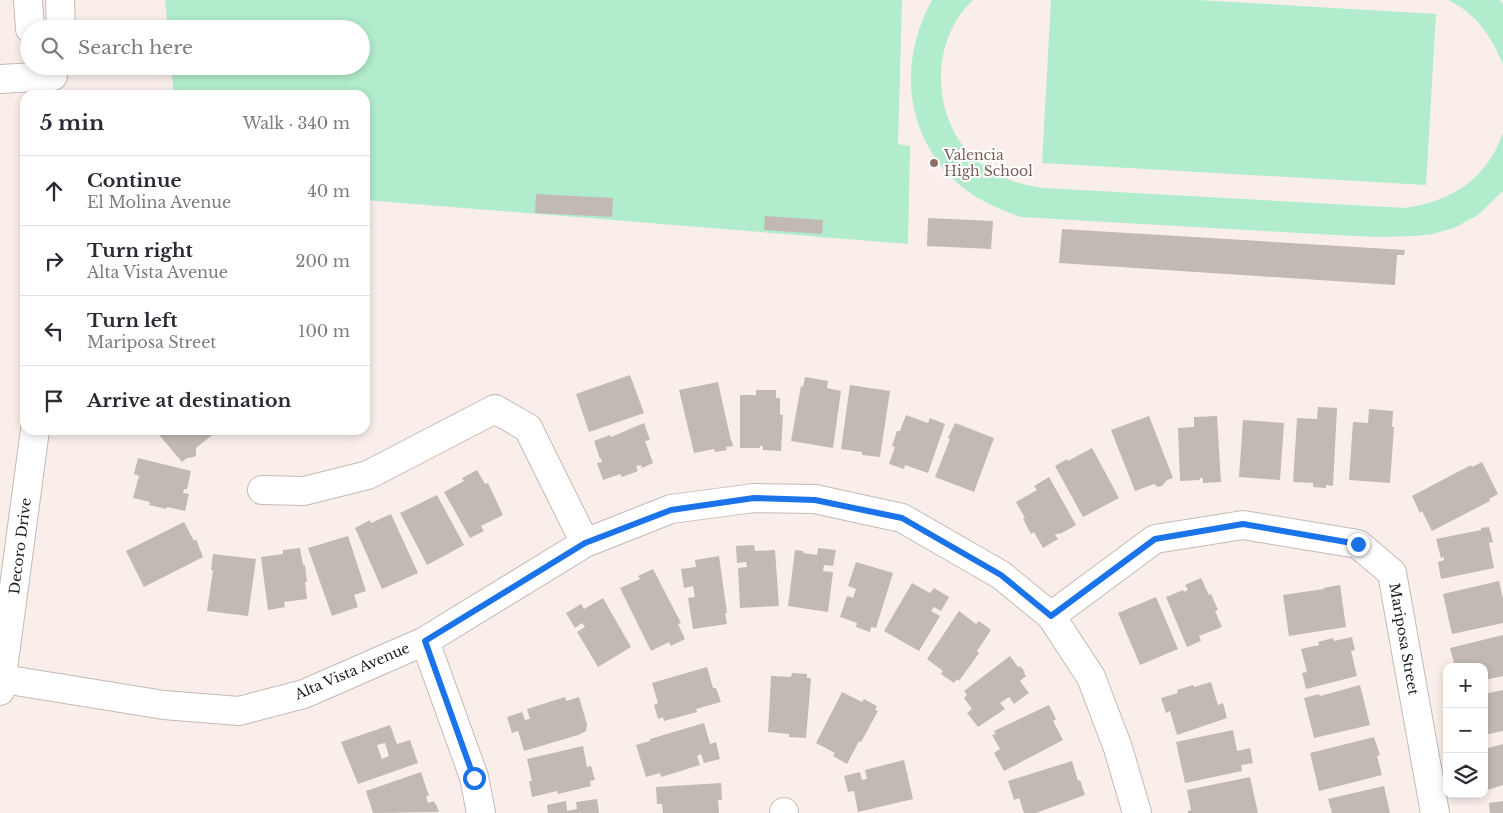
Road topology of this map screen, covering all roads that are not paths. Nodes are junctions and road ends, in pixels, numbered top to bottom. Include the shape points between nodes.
1 (28, 0) edge
2 (60, 0) edge
3 (29, 20) edge
4 (61, 20) edge
5 (51, 76) edge
6 (0, 79) edge
7 (34, 435) edge
8 (262, 490) dead end
9 (585, 543) junction
10 (1051, 616) junction
11 (425, 641) junction
12 (1, 685) edge
13 (481, 813) edge
14 (1137, 813) edge
15 (1435, 813) edge

1 - 3 street
2 - 4 street
5 - 6 street
7 - 12 street, Decoro Drive
8 - 9 street via 304,491 368,475 495,409 528,428
9 - 10 street, Alta Vista Avenue via 671,510 754,498 815,500 902,518 1001,575
9 - 11 street, Alta Vista Avenue
10 - 14 street, Alta Vista Avenue via 1091,676 1118,748
10 - 15 street, Mariposa Street via 1155,539 1243,524 1358,544 1392,573
11 - 12 street, Alta Vista Avenue via 304,694 238,711
11 - 13 street via 474,778

